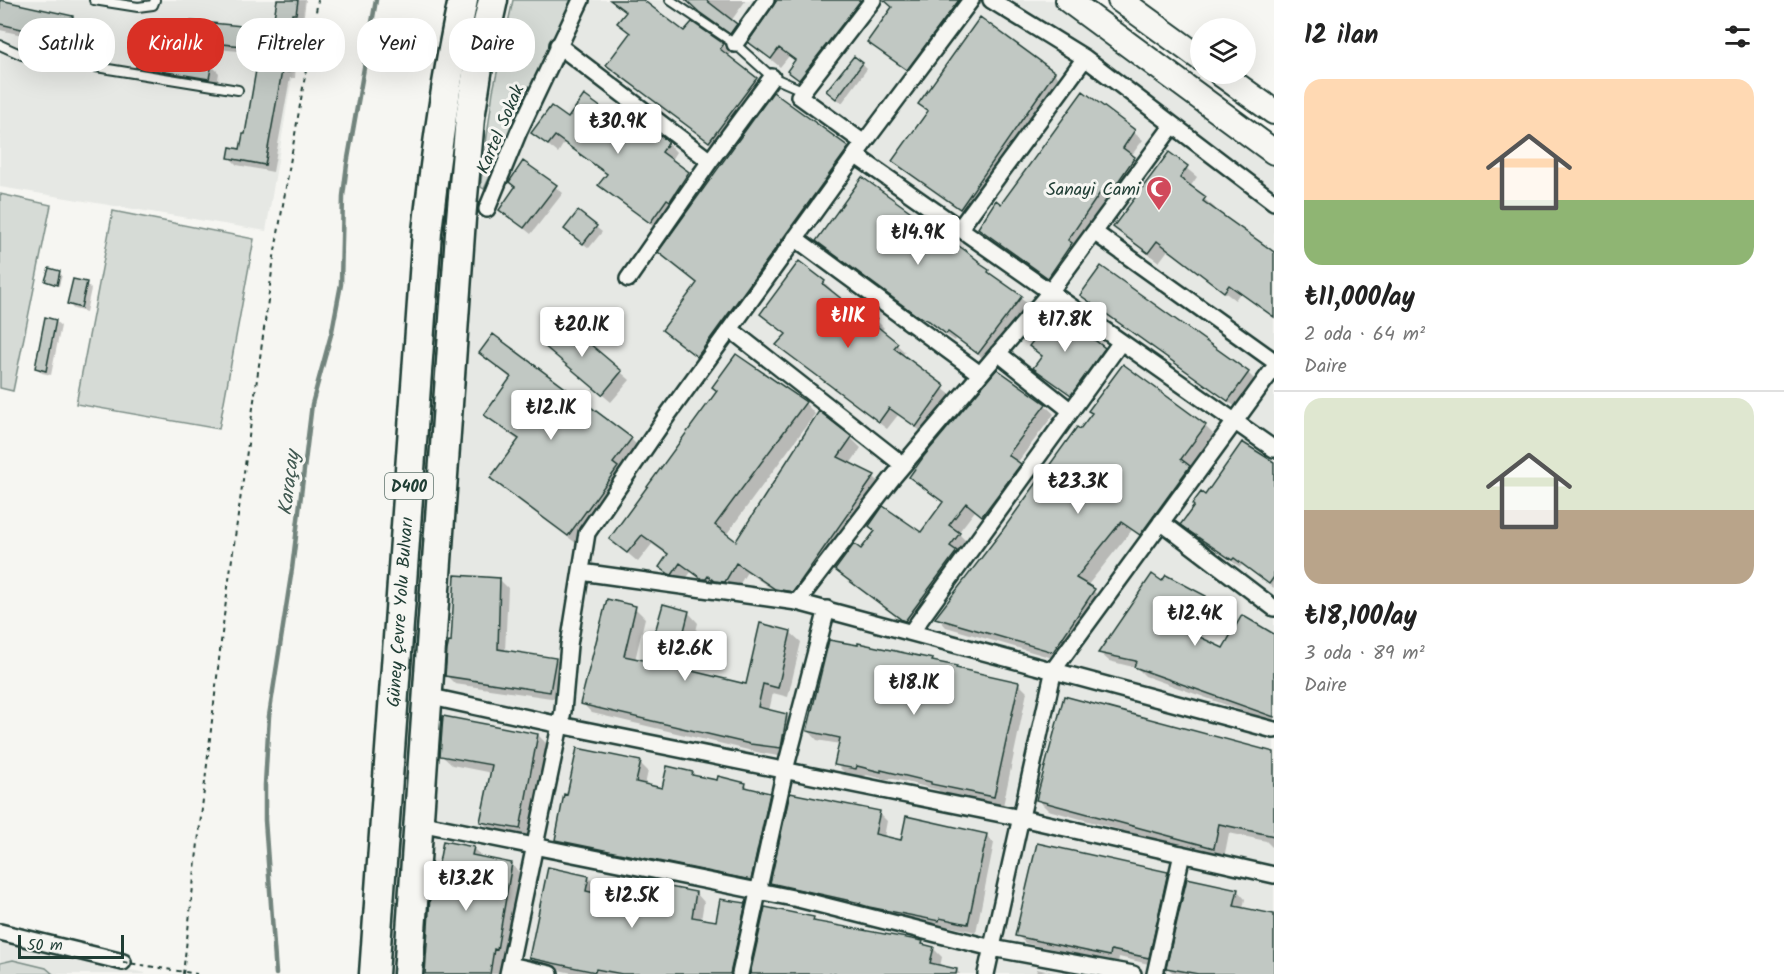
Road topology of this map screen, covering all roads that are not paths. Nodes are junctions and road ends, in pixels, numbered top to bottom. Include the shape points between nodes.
1 (94, 0) edge
2 (155, 0) edge
3 (464, 0) edge
4 (493, 0) edge
5 (581, 0) edge
6 (670, 0) edge
7 (766, 0) edge
8 (873, 0) edge
9 (971, 0) edge
10 (991, 0) edge
11 (1068, 0) edge
12 (1120, 0) edge
13 (735, 44) junction
14 (0, 45) edge
15 (558, 45) junction
16 (1190, 51) edge
17 (1085, 58) junction
18 (772, 77) junction
19 (1235, 84) edge
20 (238, 90) dead end
21 (802, 90) junction
22 (1274, 112) edge
23 (1173, 125) junction
24 (864, 143) junction
25 (1274, 152) edge
26 (710, 161) junction
27 (1274, 202) edge
28 (487, 209) dead end
29 (960, 228) junction
30 (1094, 232) junction
31 (795, 238) junction
32 (628, 279) dead end
33 (1050, 292) junction
34 (730, 329) junction
35 (1121, 342) junction
36 (998, 353) junction
37 (1274, 361) edge
38 (1274, 368) edge
39 (980, 374) junction
40 (1071, 411) junction
41 (1235, 421) junction
42 (1274, 449) edge
43 (903, 465) junction
44 (1161, 522) junction
45 (581, 572) junction
46 (797, 602) junction
47 (1274, 608) edge
48 (827, 609) junction
49 (912, 632) junction
50 (1054, 669) junction
51 (428, 696) junction
52 (560, 725) junction
53 (1274, 730) edge
54 (785, 770) junction
55 (1021, 818) junction
56 (419, 823) junction
57 (535, 846) junction
58 (1182, 854) junction
59 (1274, 875) edge
60 (757, 891) junction
61 (0, 932) edge
62 (992, 948) junction
63 (123, 962) road end
64 (509, 970) edge
65 (374, 974) edge
66 (408, 974) edge
67 (550, 974) edge
68 (740, 974) edge
69 (986, 974) edge
70 (1133, 974) edge
71 (1155, 974) edge

1 - 2 lane via 138,7 153,5
3 - 65 highway, Güney Çevre Yolu Bulvarı / D400 via 440,117 427,232
4 - 51 highway, Güney Çevre Yolu Bulvarı / D400 via 470,118
5 - 15 street, Kartel Sokak
6 - 13 lane
7 - 13 street
8 - 21 street
9 - 24 street
10 - 17 street
11 - 25 main road
12 - 16 main road
13 - 18 lane
14 - 20 lane via 22,55
15 - 26 street
15 - 28 street, Kartel Sokak
17 - 23 street
17 - 29 street
18 - 21 lane
18 - 26 street
19 - 22 main road
21 - 24 street via 799,96
23 - 27 street
23 - 30 street
24 - 29 street via 855,155
24 - 31 street
26 - 32 street
29 - 33 street
30 - 33 street
30 - 37 street
31 - 34 street
31 - 39 street
33 - 35 street
33 - 36 street
34 - 43 street
34 - 45 street via 587,533
35 - 40 street
35 - 41 street
36 - 39 street
36 - 40 street
38 - 41 street
39 - 43 street
40 - 49 street
41 - 42 street
41 - 44 street
43 - 46 street
44 - 47 street
44 - 50 street
45 - 46 street
45 - 52 street
46 - 48 street
48 - 49 street
48 - 54 street
49 - 50 street
50 - 53 street
50 - 55 street
51 - 52 street
51 - 56 highway, Güney Çevre Yolu Bulvarı / D400
52 - 54 street
52 - 57 street
54 - 55 street
54 - 60 street
55 - 58 street
55 - 62 street
56 - 57 street
56 - 66 highway, Güney Çevre Yolu Bulvarı / D400
57 - 60 street
57 - 64 street
58 - 59 street
58 - 71 street
60 - 62 street
60 - 68 street
61 - 63 street
62 - 69 street
62 - 70 street
64 - 67 street

